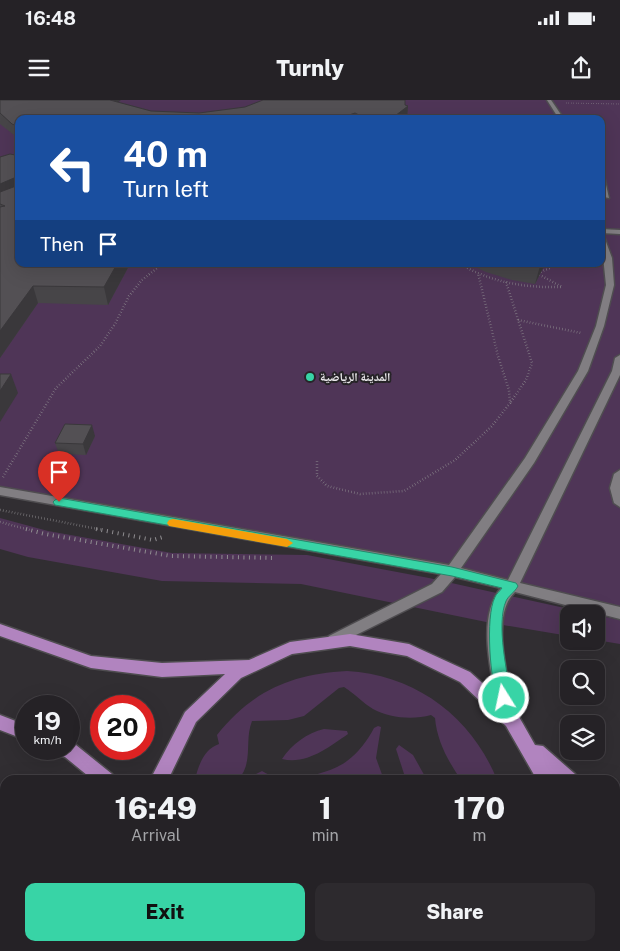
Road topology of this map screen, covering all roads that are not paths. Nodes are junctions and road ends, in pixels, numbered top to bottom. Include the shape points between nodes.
1 (550, 101) edge
2 (559, 115) edge
3 (605, 197) edge
4 (617, 199) dead end
5 (605, 231) edge
6 (620, 232) edge
7 (605, 250) edge
8 (619, 365) edge
9 (620, 474) edge
10 (0, 491) edge
11 (620, 503) edge
12 (452, 571) junction
13 (512, 586) junction
14 (620, 613) edge
15 (0, 630) edge
16 (334, 640) junction
17 (248, 666) junction
18 (507, 714) junction
19 (0, 722) edge
20 (15, 728) edge
21 (531, 748) junction
22 (80, 759) edge
23 (100, 775) edge
24 (161, 775) edge
25 (544, 775) edge
26 (563, 775) edge

1 - 2 street
3 - 4 street
5 - 6 street
7 - 12 street via 610,286 600,326 583,371 530,460
8 - 13 street
9 - 11 street via 616,496
10 - 12 street
12 - 13 street
12 - 16 street via 436,588
13 - 14 street
13 - 18 street via 500,599 497,621 496,651
15 - 17 main road via 90,662 162,670
16 - 17 main road via 290,648
16 - 18 main road via 387,643 439,661 486,693
17 - 24 main road via 227,680 191,716 176,739
18 - 21 main road
19 - 20 main road
21 - 25 main road
21 - 26 main road
22 - 23 main road

